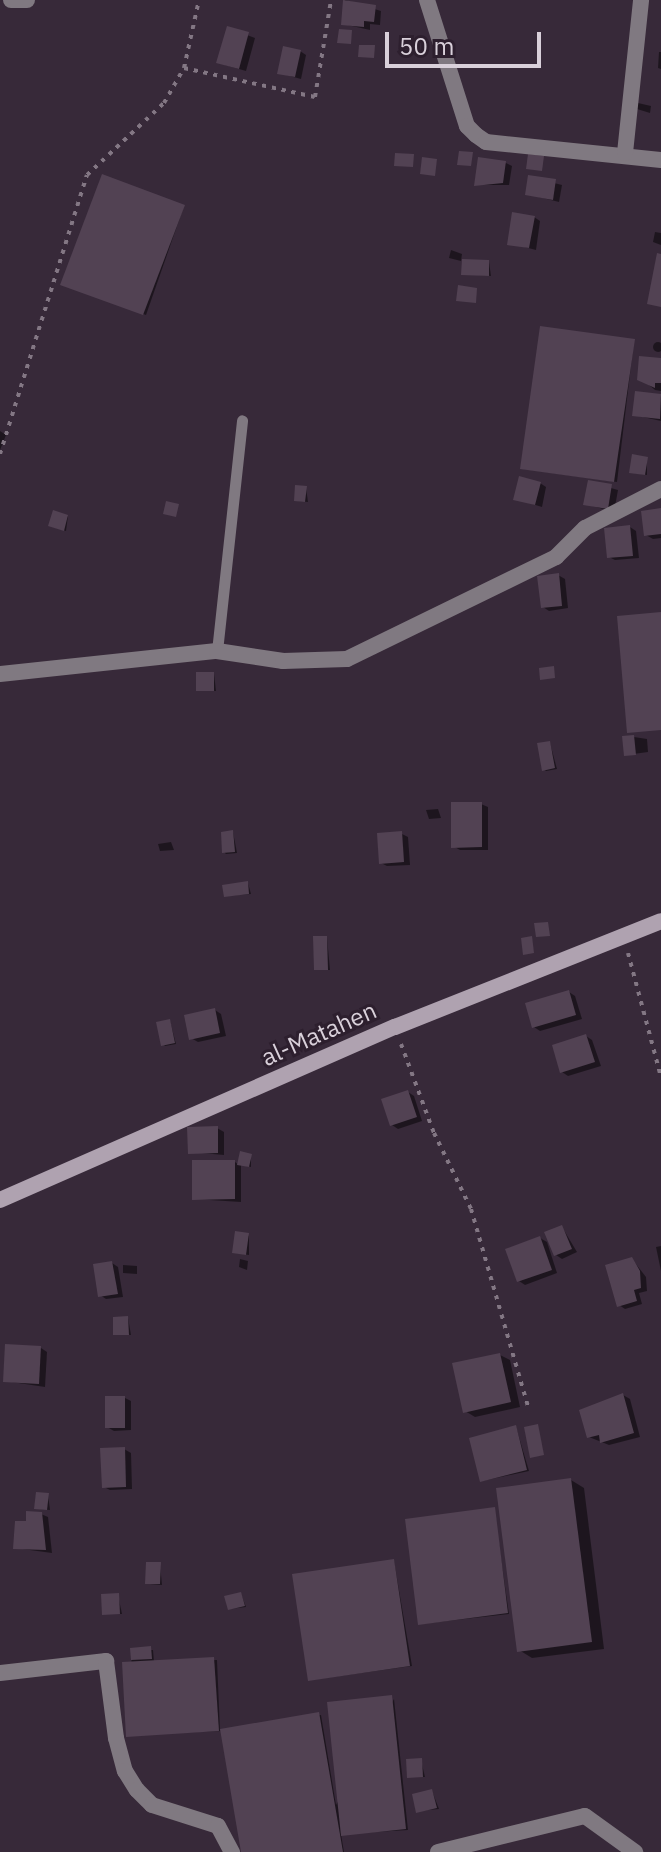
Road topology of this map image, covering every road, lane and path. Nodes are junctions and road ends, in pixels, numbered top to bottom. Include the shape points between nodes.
1 (11, 0) edge
2 (27, 0) edge
3 (199, 0) edge
4 (331, 0) edge
5 (427, 0) edge
6 (641, 0) edge
7 (184, 68) junction
8 (625, 153) junction
9 (661, 160) edge
10 (242, 420) dead end
11 (0, 454) edge
12 (661, 489) edge
13 (217, 651) junction
14 (0, 674) edge
15 (661, 921) edge
16 (625, 939) junction
17 (395, 1027) junction
18 (661, 1077) edge
19 (0, 1200) edge
20 (529, 1410) dead end
21 (0, 1673) edge
22 (232, 1852) edge
23 (438, 1852) edge
24 (635, 1852) edge

1 - 2 street
3 - 7 path
4 - 7 path via 315,97
5 - 8 street via 467,126 476,135 486,142
6 - 8 street
7 - 11 path via 164,103 87,175
8 - 9 street
10 - 13 lane
12 - 13 street via 585,528 556,557 347,659 283,661
13 - 14 street
15 - 16 main road, al-Matahen
16 - 17 main road, al-Matahen
16 - 18 path
17 - 19 main road, al-Matahen
17 - 20 path via 434,1133 471,1209
21 - 22 street via 106,1661 116,1738 125,1771 137,1790 152,1805 218,1826
23 - 24 street via 585,1816

